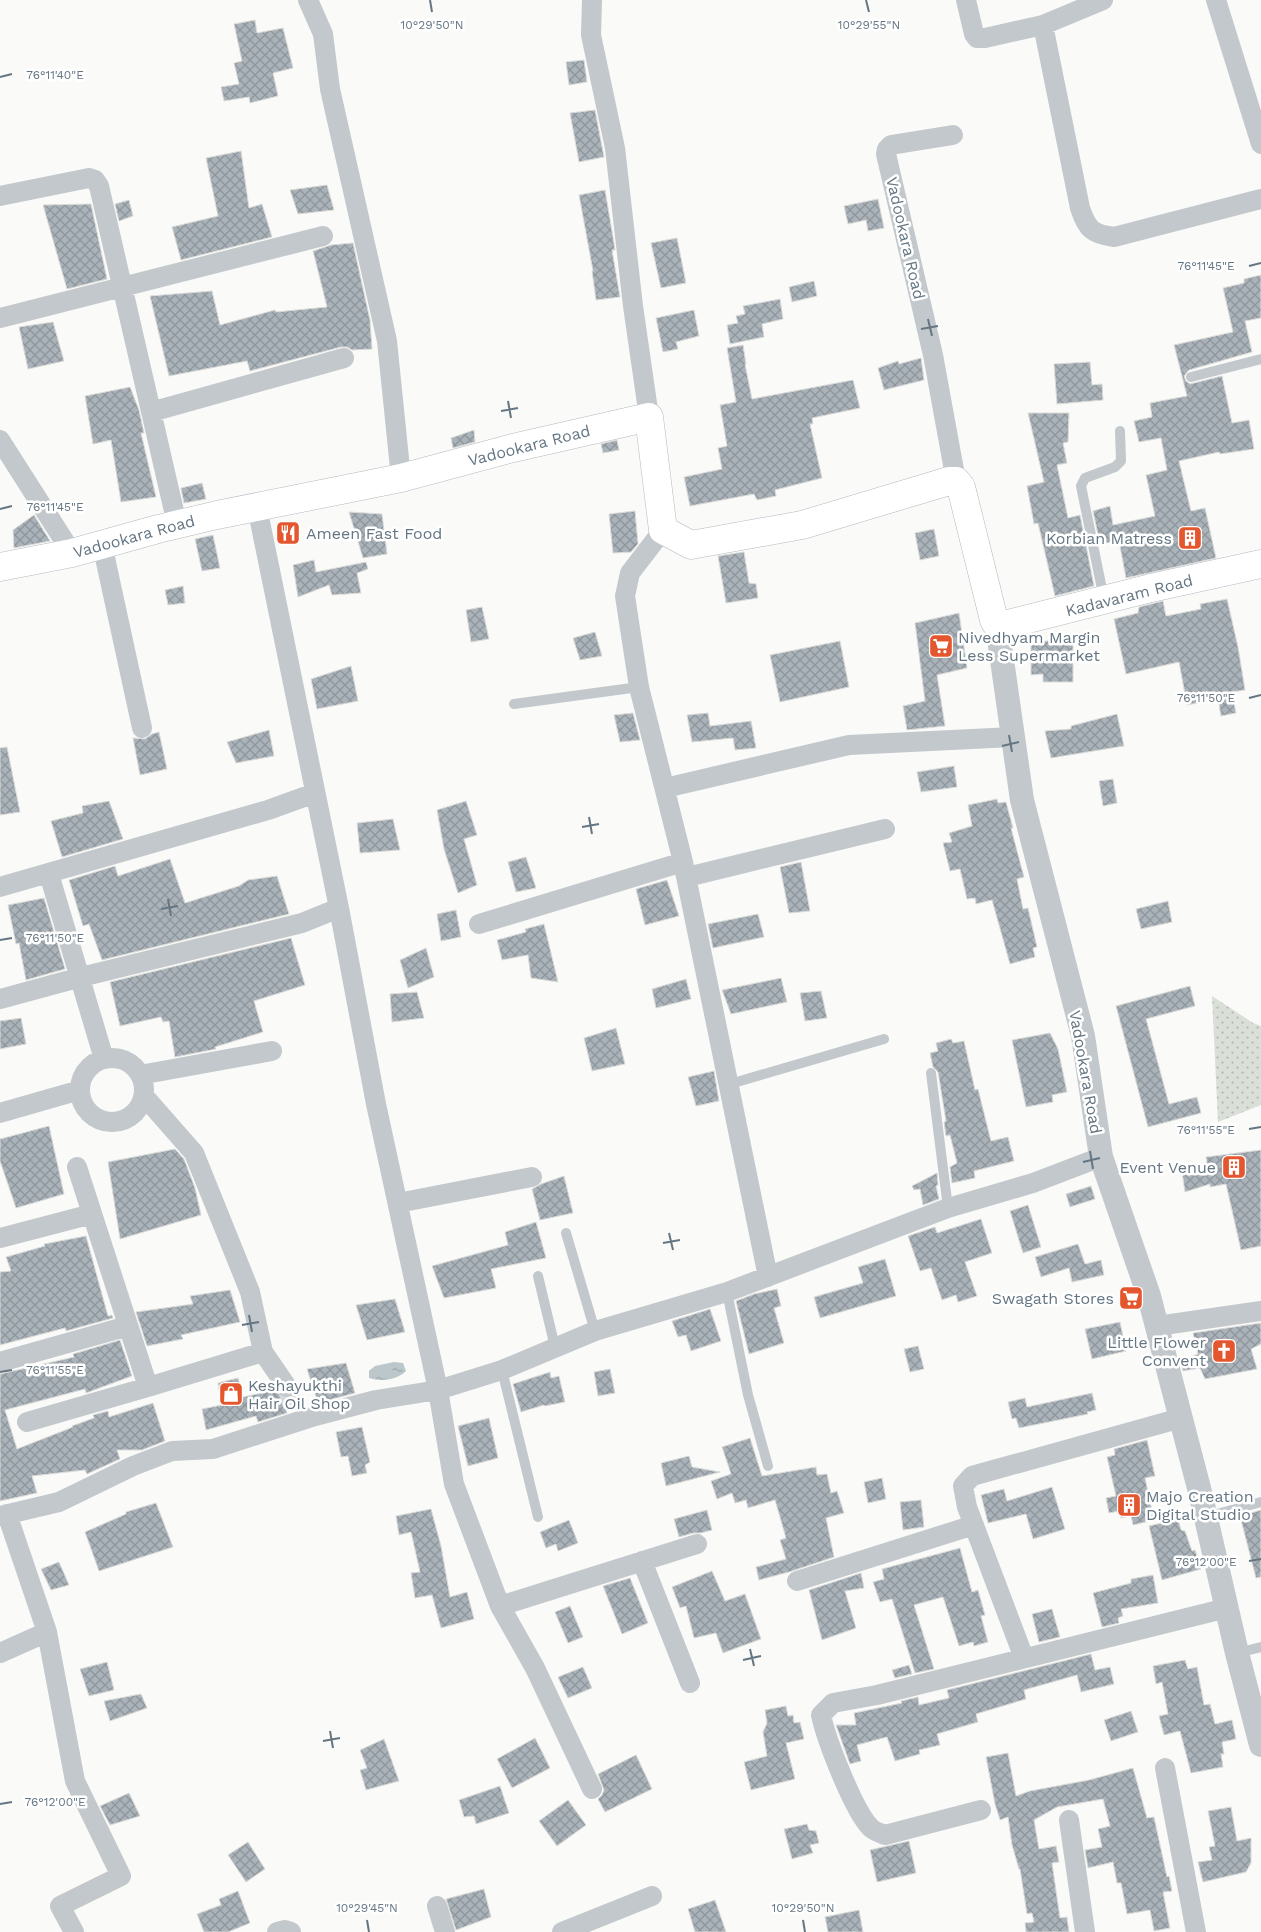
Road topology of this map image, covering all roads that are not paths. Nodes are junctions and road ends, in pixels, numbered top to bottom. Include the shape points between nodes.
1 (308, 0) edge
2 (592, 0) edge
3 (966, 0) edge
4 (1103, 0) edge
5 (1216, 0) edge
6 (1043, 25) junction
7 (953, 135) dead end
8 (1261, 144) edge
9 (0, 196) edge
10 (1261, 199) edge
11 (324, 236) dead end
12 (122, 287) junction
13 (0, 318) edge
14 (344, 358) dead end
15 (1261, 359) edge
16 (1191, 377) dead end
17 (151, 412) junction
18 (649, 417) junction
19 (1120, 431) dead end
20 (0, 440) edge
21 (401, 478) junction
22 (956, 481) junction
23 (257, 507) junction
24 (177, 524) junction
25 (662, 530) junction
26 (102, 544) junction
27 (72, 553) junction
28 (1261, 564) edge
29 (0, 566) edge
30 (1104, 600) junction
31 (997, 625) junction
32 (639, 687) junction
33 (514, 704) dead end
34 (142, 728) dead end
35 (1013, 737) junction
36 (665, 788) junction
37 (315, 793) junction
38 (885, 829) dead end
39 (685, 869) junction
40 (49, 874) junction
41 (0, 888) edge
42 (339, 908) junction
43 (479, 924) dead end
44 (81, 977) junction
45 (0, 999) edge
46 (884, 1039) dead end
47 (272, 1051) dead end
48 (104, 1059) junction
49 (930, 1074) dead end
50 (140, 1075) junction
51 (730, 1084) junction
52 (80, 1090) junction
53 (144, 1096) junction
54 (0, 1114) edge
55 (1101, 1157) junction
56 (77, 1167) dead end
57 (532, 1177) dead end
58 (398, 1203) junction
59 (948, 1208) junction
60 (92, 1214) junction
61 (566, 1233) dead end
62 (0, 1238) edge
63 (538, 1276) dead end
64 (768, 1277) junction
65 (727, 1292) junction
66 (1261, 1311) edge
67 (128, 1326) junction
68 (1157, 1326) junction
69 (595, 1331) junction
70 (555, 1347) junction
71 (263, 1352) junction
72 (0, 1362) edge
73 (502, 1370) junction
74 (148, 1387) junction
75 (287, 1387) tunnel mouth
76 (438, 1390) junction
77 (1181, 1418) junction
78 (28, 1422) dead end
79 (768, 1466) dead end
80 (1261, 1502) edge
81 (3, 1515) edge
82 (538, 1517) dead end
83 (1206, 1517) junction
84 (974, 1525) junction
85 (698, 1544) dead end
86 (642, 1561) junction
87 (797, 1581) dead end
88 (500, 1606) junction
89 (1227, 1608) junction
90 (47, 1632) junction
91 (1261, 1647) edge
92 (0, 1653) edge
93 (1237, 1653) junction
94 (1024, 1658) junction
95 (690, 1683) dead end
96 (1260, 1735) edge
97 (1165, 1768) dead end
98 (592, 1790) dead end
99 (981, 1810) dead end
100 (1069, 1820) dead end
101 (652, 1896) dead end
102 (437, 1906) dead end
103 (74, 1932) edge
104 (277, 1932) edge
105 (291, 1932) edge
106 (446, 1932) edge
107 (562, 1932) edge
108 (1085, 1932) edge
109 (1196, 1932) edge

1 - 21 street via 323,34 330,89 387,341
2 - 18 street via 591,35 615,148
3 - 6 street via 977,38
4 - 6 street
5 - 8 street
6 - 10 street via 1080,208 1086,224 1098,235 1114,237
7 - 22 street, Vadookara Road via 891,145 886,154 933,355
9 - 12 street via 89,178 95,180
11 - 12 street
12 - 13 street
12 - 17 street
14 - 17 street
15 - 16 lane
17 - 24 street
18 - 21 main road, Vadookara Road
18 - 25 main road
19 - 30 lane via 1121,460 1115,467 1085,478 1081,486
20 - 27 street
21 - 23 main road, Vadookara Road
22 - 25 main road via 802,524 691,545
22 - 31 main road, Vadookara Road via 961,487
23 - 24 main road, Vadookara Road
23 - 37 street
24 - 26 main road, Vadookara Road
25 - 32 street via 630,573 625,596
26 - 27 main road, Vadookara Road
26 - 34 street
27 - 29 main road, Vadookara Road
28 - 30 main road, Kadavaram Road
30 - 31 main road, Kadavaram Road
31 - 35 street, Vadookara Road
32 - 33 lane
32 - 36 street
35 - 36 street via 849,745
35 - 55 street, Vadookara Road via 1022,800 1082,1036
36 - 39 street
37 - 40 street via 268,810
37 - 42 street
38 - 39 street
39 - 43 street
39 - 51 street
40 - 41 street
40 - 44 street
42 - 44 street via 302,923
42 - 58 street
44 - 45 street
44 - 48 street
46 - 51 lane
47 - 50 street
48 - 50 street via 125,1061
48 - 52 street via 87,1071
49 - 59 lane
50 - 53 street
51 - 64 street
52 - 53 street via 87,1110 104,1122 125,1120 134,1114
52 - 54 street
53 - 71 street via 194,1153 250,1292
55 - 59 street via 1033,1183
55 - 68 street, Vadookara Road via 1150,1296
56 - 60 street
57 - 58 street
58 - 76 street
59 - 64 street
60 - 62 street
60 - 67 street
61 - 69 lane
63 - 70 lane
64 - 65 street
65 - 69 street
65 - 79 lane via 748,1395
66 - 68 street
67 - 72 street
67 - 74 street
68 - 77 street, Vadookara Road
69 - 70 street
70 - 73 street
71 - 74 street
71 - 75 street
73 - 76 street
73 - 82 lane
74 - 78 street
76 - 81 street via 293,1414 213,1449 172,1451 59,1502
76 - 88 street via 454,1484
77 - 83 street, Vadookara Road
77 - 84 street via 972,1476 963,1486
80 - 83 lane
81 - 90 street
83 - 89 street, Vadookara Road
84 - 87 street
84 - 94 street
85 - 86 street
86 - 88 street
86 - 95 street
88 - 98 street via 535,1668
89 - 93 street, Vadookara Road
89 - 94 street
90 - 92 street
90 - 103 street via 75,1782 121,1876 60,1906
91 - 93 lane
93 - 96 street, Vadookara Road
94 - 99 street via 833,1703 822,1715 825,1733 861,1816 872,1830 885,1835
97 - 109 street
100 - 108 street
101 - 107 street
102 - 106 street
104 - 105 street

